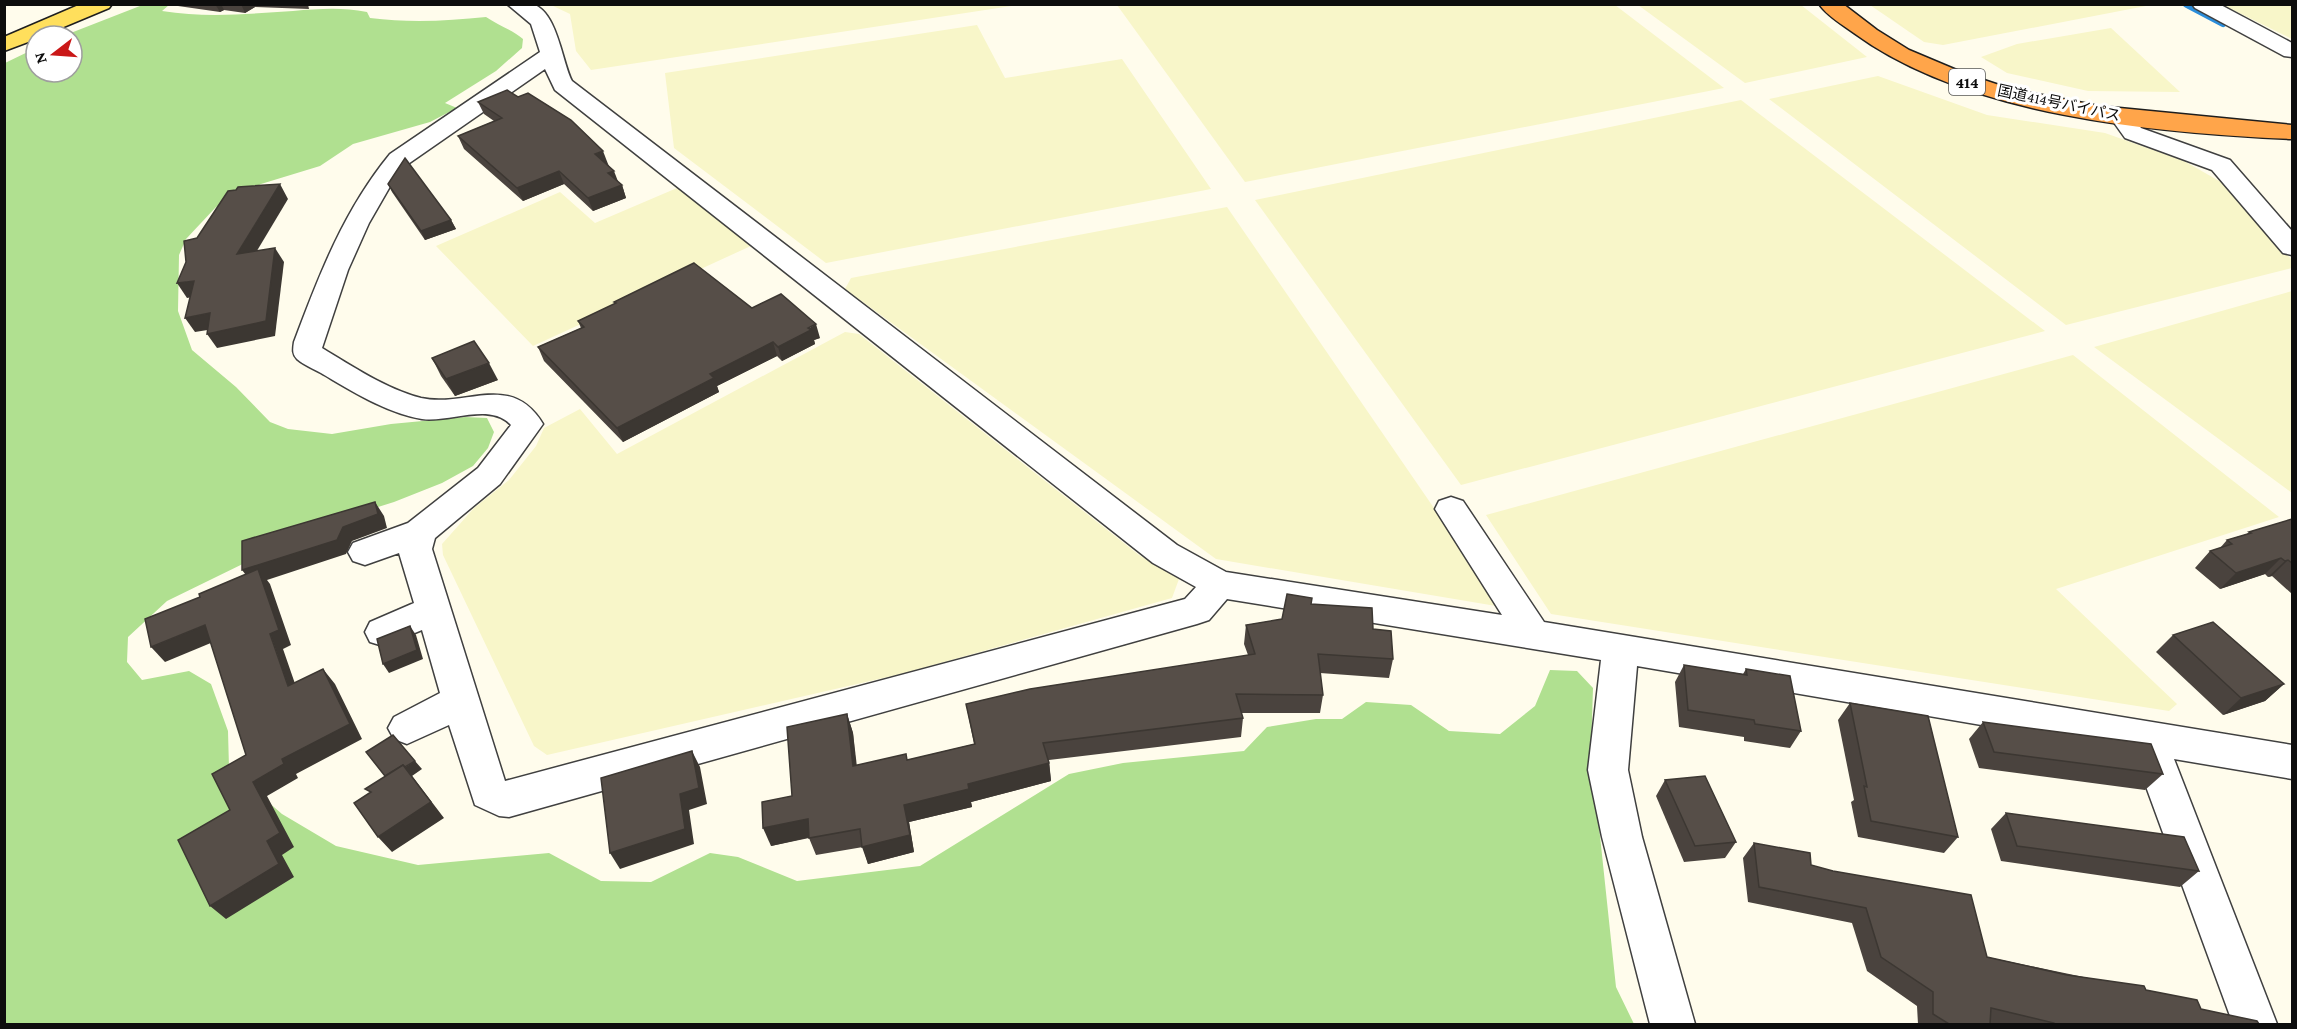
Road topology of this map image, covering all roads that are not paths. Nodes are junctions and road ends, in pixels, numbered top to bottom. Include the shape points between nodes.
1 (102, 4) edge
2 (517, 4) edge
3 (1829, 4) edge
4 (2202, 4) edge
5 (4, 45) edge
6 (2292, 51) edge
7 (552, 54) junction
8 (2122, 117) junction
9 (2287, 136) edge
10 (2292, 247) edge
11 (1451, 509) dead end
12 (420, 532) junction
13 (365, 552) dead end
14 (1219, 585) junction
15 (434, 610) junction
16 (383, 632) dead end
17 (1533, 634) junction
18 (1620, 649) junction
19 (460, 701) junction
20 (407, 728) dead end
21 (2147, 738) junction
22 (2292, 762) edge
23 (1672, 1024) edge
24 (2255, 1024) edge

1 - 5 main road
2 - 7 street via 540,20
3 - 8 highway, 国道414号バイパス / 414 via 1912,60 1958,79 2035,101
4 - 6 street
7 - 12 street via 399,159 387,172 350,233 308,342 307,352 316,358 418,407 433,410 504,404 519,412 528,424 489,476
7 - 14 street via 563,85 1165,554
8 - 9 highway, 国道414号バイパス / 414
8 - 10 street via 2133,133 2221,165
11 - 17 street
12 - 13 street
12 - 15 street via 415,549
14 - 17 street
14 - 19 street via 1197,610 509,799 489,793
15 - 16 street
15 - 19 street
17 - 18 street
18 - 21 street
18 - 23 street via 1608,770
19 - 20 street
21 - 22 street
21 - 24 street

